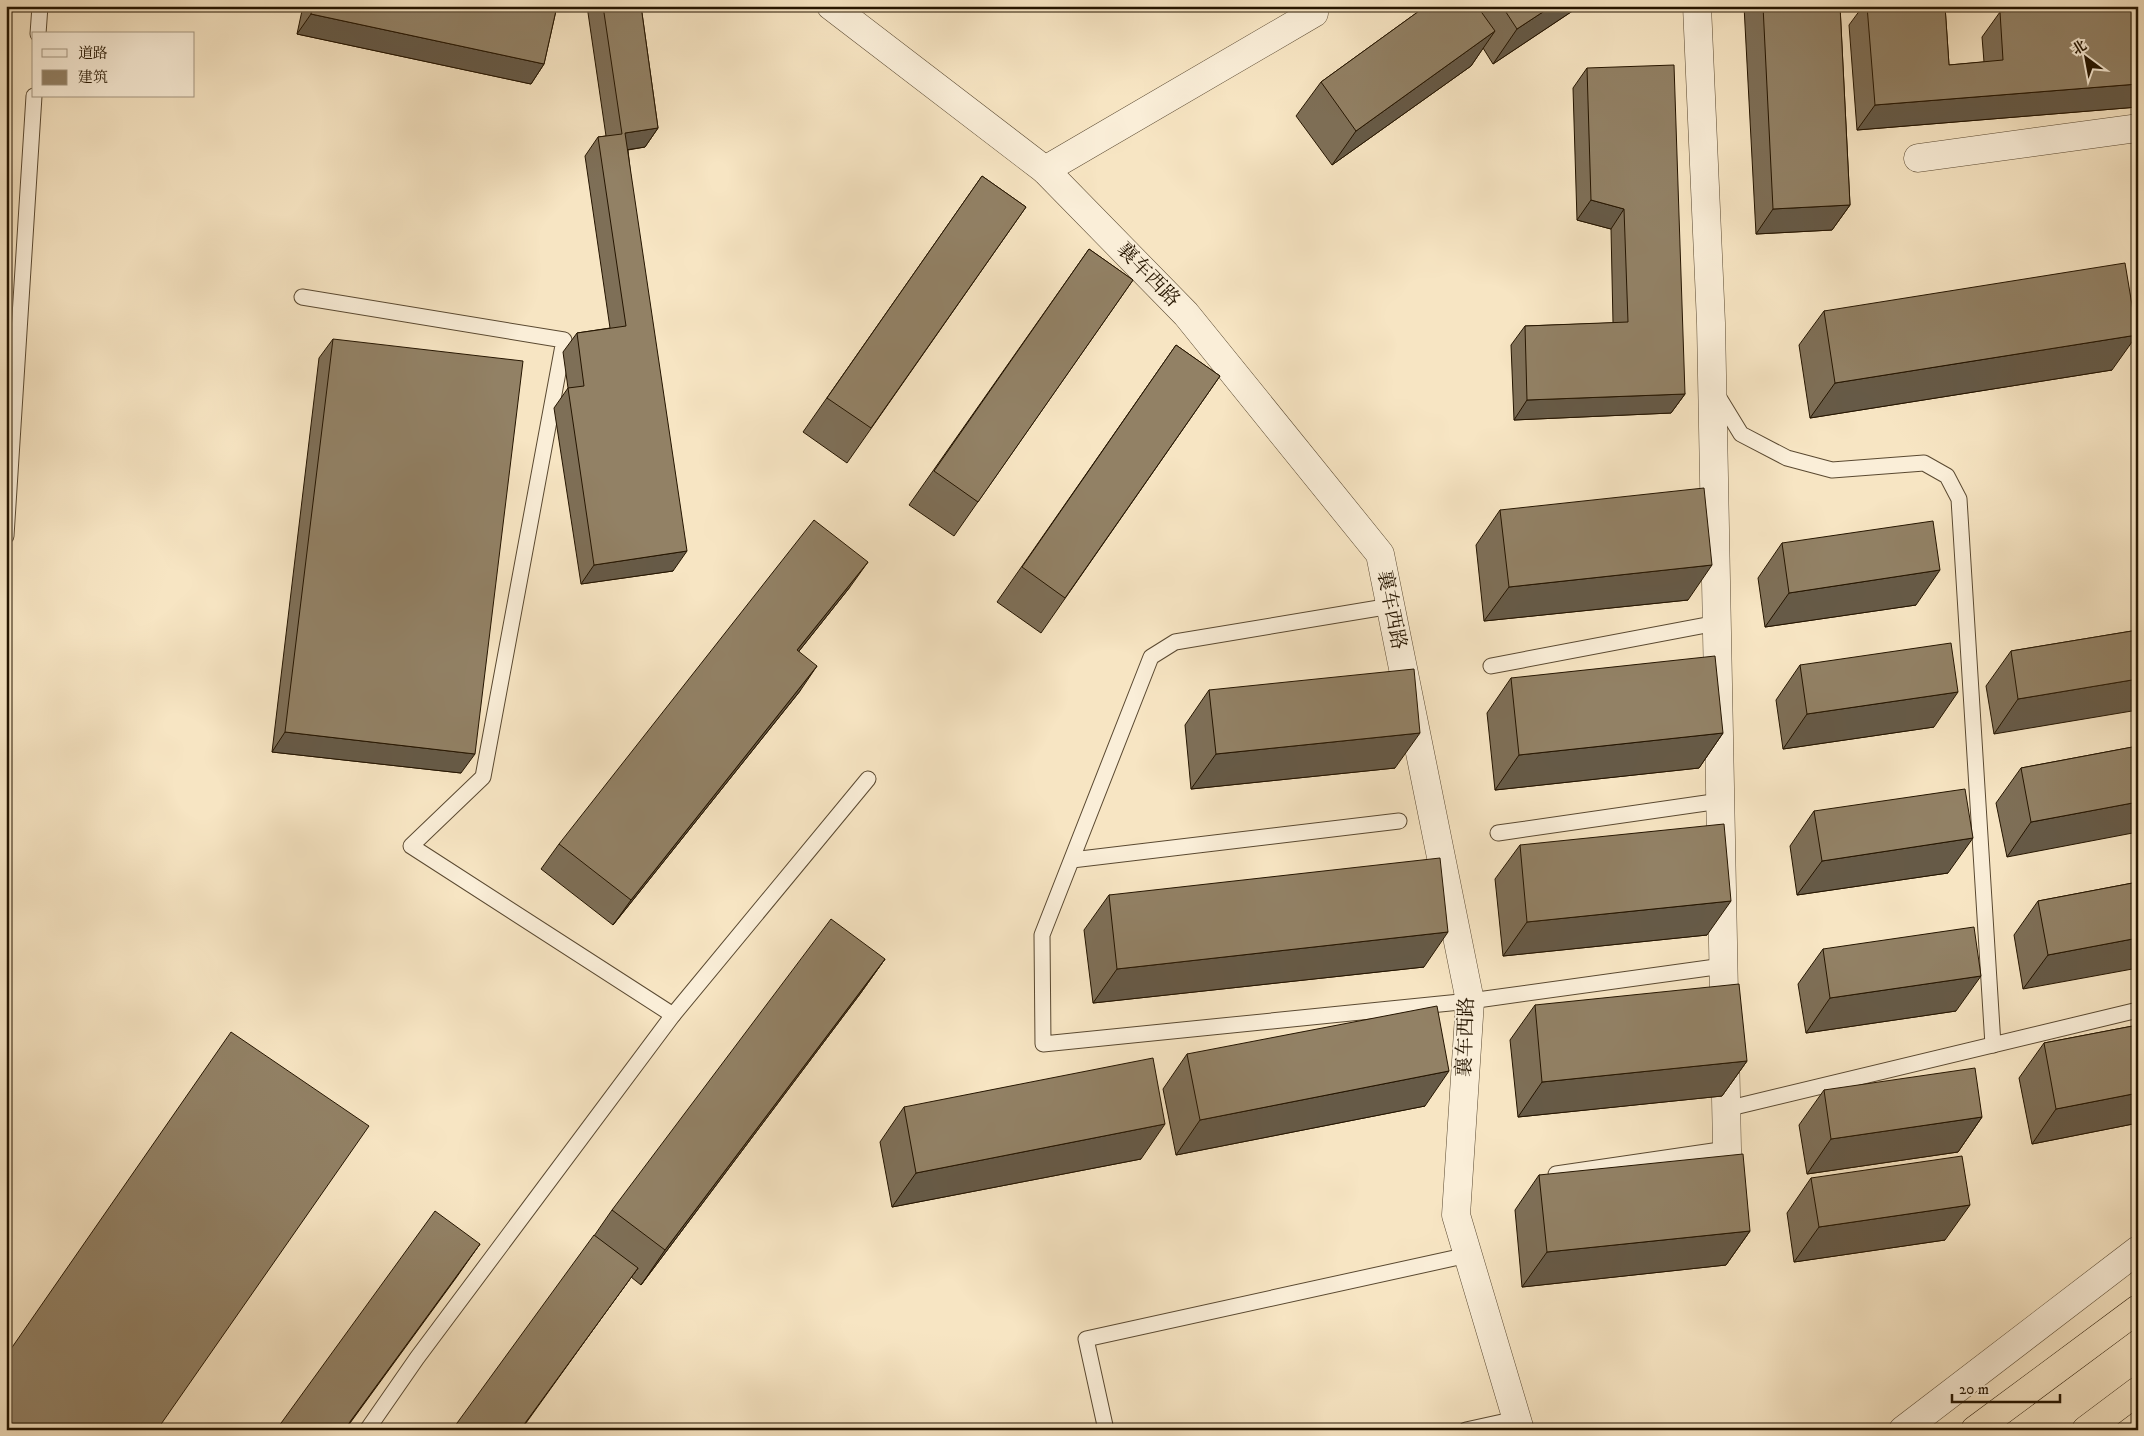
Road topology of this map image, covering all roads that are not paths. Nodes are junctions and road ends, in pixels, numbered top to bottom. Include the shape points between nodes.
1 (40, 6) edge
2 (831, 6) edge
3 (1311, 6) edge
4 (1697, 6) edge
5 (38, 32) edge
6 (34, 98) edge
7 (2138, 128) edge
8 (1918, 158) dead end
9 (1045, 170) junction
10 (302, 297) dead end
11 (11, 372) edge
12 (1712, 387) junction
13 (6, 536) edge
14 (1391, 606) junction
15 (1717, 623) junction
16 (1491, 666) dead end
17 (868, 779) dead end
18 (1720, 801) junction
19 (1399, 821) dead end
20 (1498, 833) dead end
21 (1072, 860) junction
22 (1723, 966) junction
23 (1470, 1001) junction
24 (2138, 1010) edge
25 (673, 1015) junction
26 (1993, 1045) junction
27 (1726, 1109) junction
28 (1726, 1149) junction
29 (1556, 1174) edge
30 (1733, 1215) edge
31 (2138, 1250) edge
32 (1468, 1255) junction
33 (2138, 1309) edge
34 (2138, 1391) edge
35 (1518, 1424) edge
36 (367, 1430) edge
37 (1106, 1430) edge
38 (1466, 1430) edge
39 (1903, 1430) edge
40 (1975, 1430) edge
41 (2086, 1430) edge

1 - 5 lane
2 - 9 street, 襄车西路
3 - 9 street via 1314,13
4 - 12 street
6 - 11 lane
7 - 8 street
9 - 14 street, 襄车西路 via 1186,314 1380,554
10 - 25 lane via 564,340 483,777 411,846
11 - 13 lane
12 - 15 street
12 - 26 lane via 1741,434 1787,458 1832,470 1924,464 1947,476 1959,499
14 - 21 lane via 1175,642 1151,657
14 - 23 street, 襄车西路
15 - 16 lane
15 - 18 street
17 - 25 lane
18 - 20 lane
18 - 22 street
19 - 21 lane
21 - 23 lane via 1042,936 1043,1044
22 - 23 lane
22 - 27 street
23 - 32 street, 襄车西路 via 1456,1215
24 - 26 lane
25 - 36 lane
26 - 27 lane
27 - 28 street
28 - 29 lane
28 - 30 street
31 - 39 street
32 - 35 street, 襄车西路
32 - 37 lane via 1086,1338
33 - 40 highway
34 - 41 highway
35 - 38 lane

